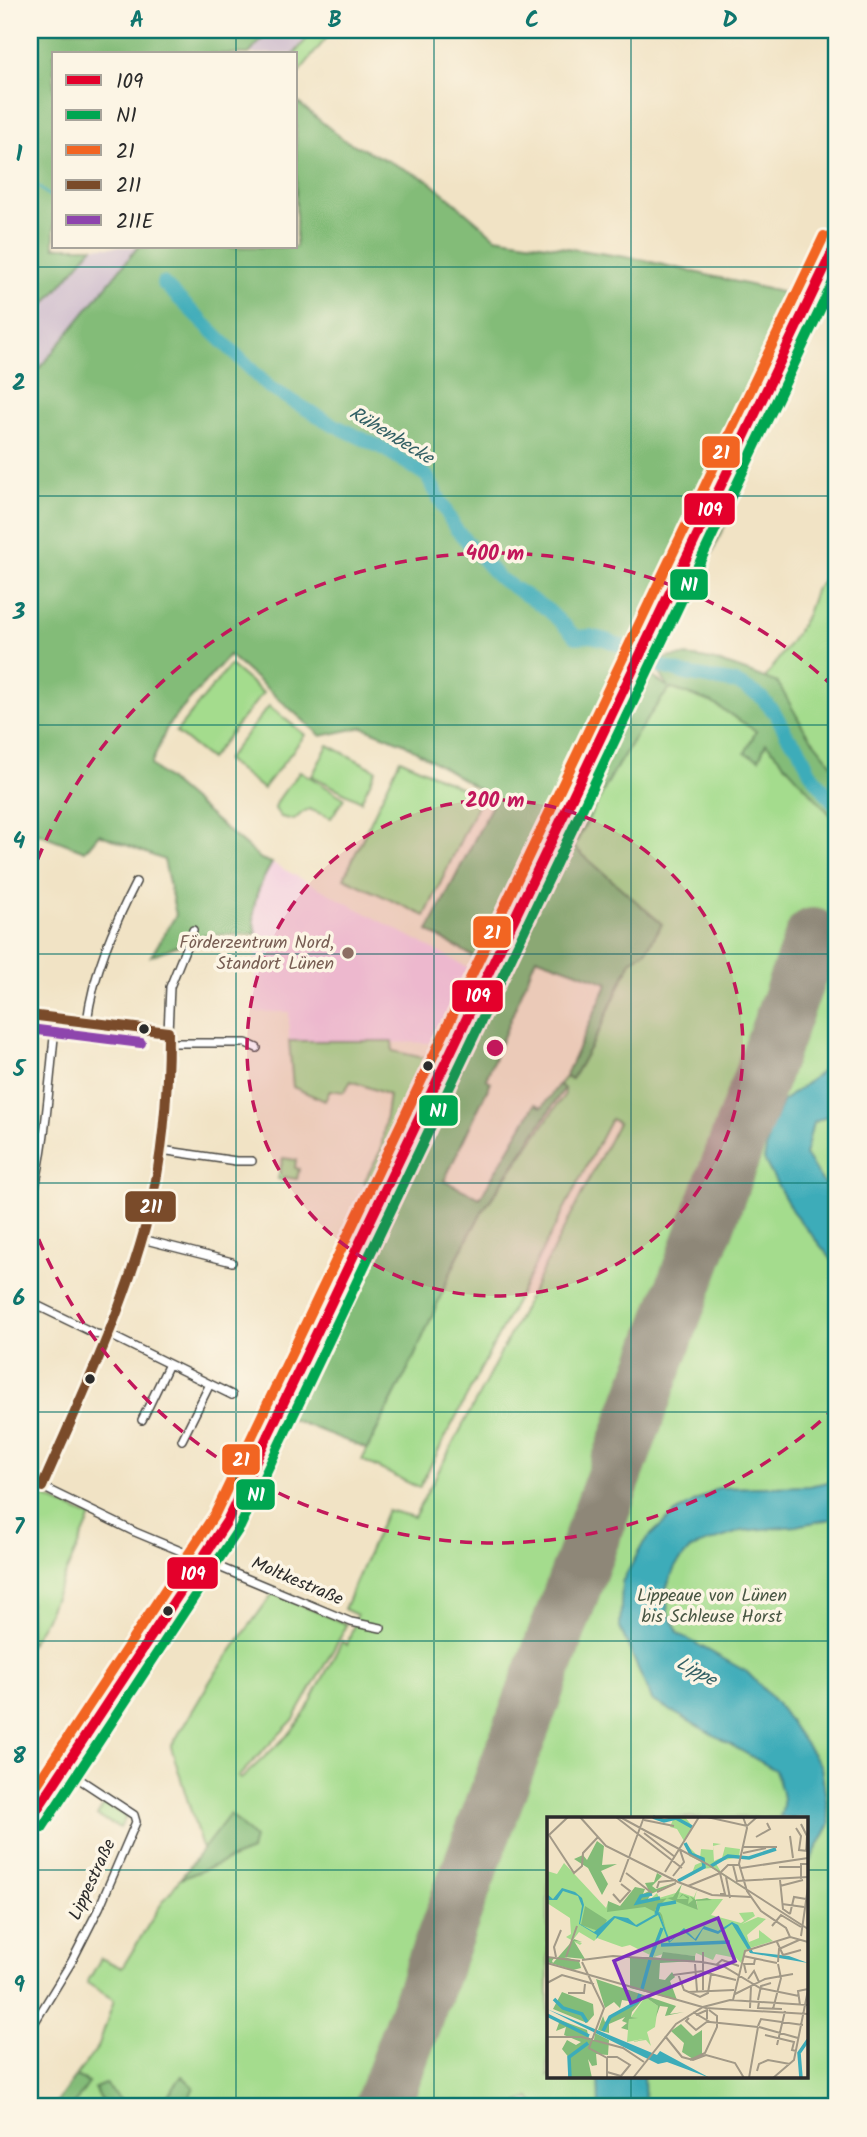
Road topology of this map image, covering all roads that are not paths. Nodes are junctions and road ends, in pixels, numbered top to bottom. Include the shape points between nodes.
1 (837, 242) edge
2 (30, 880) edge
3 (135, 882) dead end
4 (30, 886) edge
5 (193, 930) dead end
6 (30, 1015) edge
7 (56, 1018) junction
8 (87, 1022) junction
9 (168, 1032) junction
10 (168, 1043) junction
11 (257, 1048) dead end
12 (161, 1150) junction
13 (252, 1161) dead end
14 (30, 1209) edge
15 (142, 1239) junction
16 (232, 1262) dead end
17 (30, 1302) edge
18 (106, 1336) junction
19 (169, 1364) junction
20 (210, 1384) junction
21 (232, 1395) dead end
22 (142, 1420) dead end
23 (182, 1440) dead end
24 (30, 1481) edge
25 (42, 1487) junction
26 (202, 1560) junction
27 (381, 1628) dead end
28 (64, 1769) junction
29 (30, 1821) edge
30 (30, 2029) edge

1 - 26 street via 227,1521
2 - 4 street
3 - 8 street via 115,925
5 - 9 street via 170,987
6 - 7 street
7 - 8 street
7 - 14 street via 46,1123
8 - 9 street
9 - 10 street
10 - 11 street via 247,1043
10 - 12 street
12 - 13 street
12 - 15 street
15 - 16 street
15 - 18 street
17 - 18 street
18 - 19 street
18 - 25 street
19 - 20 street
19 - 22 street
20 - 21 street
20 - 23 street
24 - 25 street, Moltkestraße
25 - 26 street, Moltkestraße
26 - 27 street, Moltkestraße via 351,1622
26 - 28 street
28 - 29 street
28 - 30 street, Lippestraße via 134,1815 136,1822 72,1961

